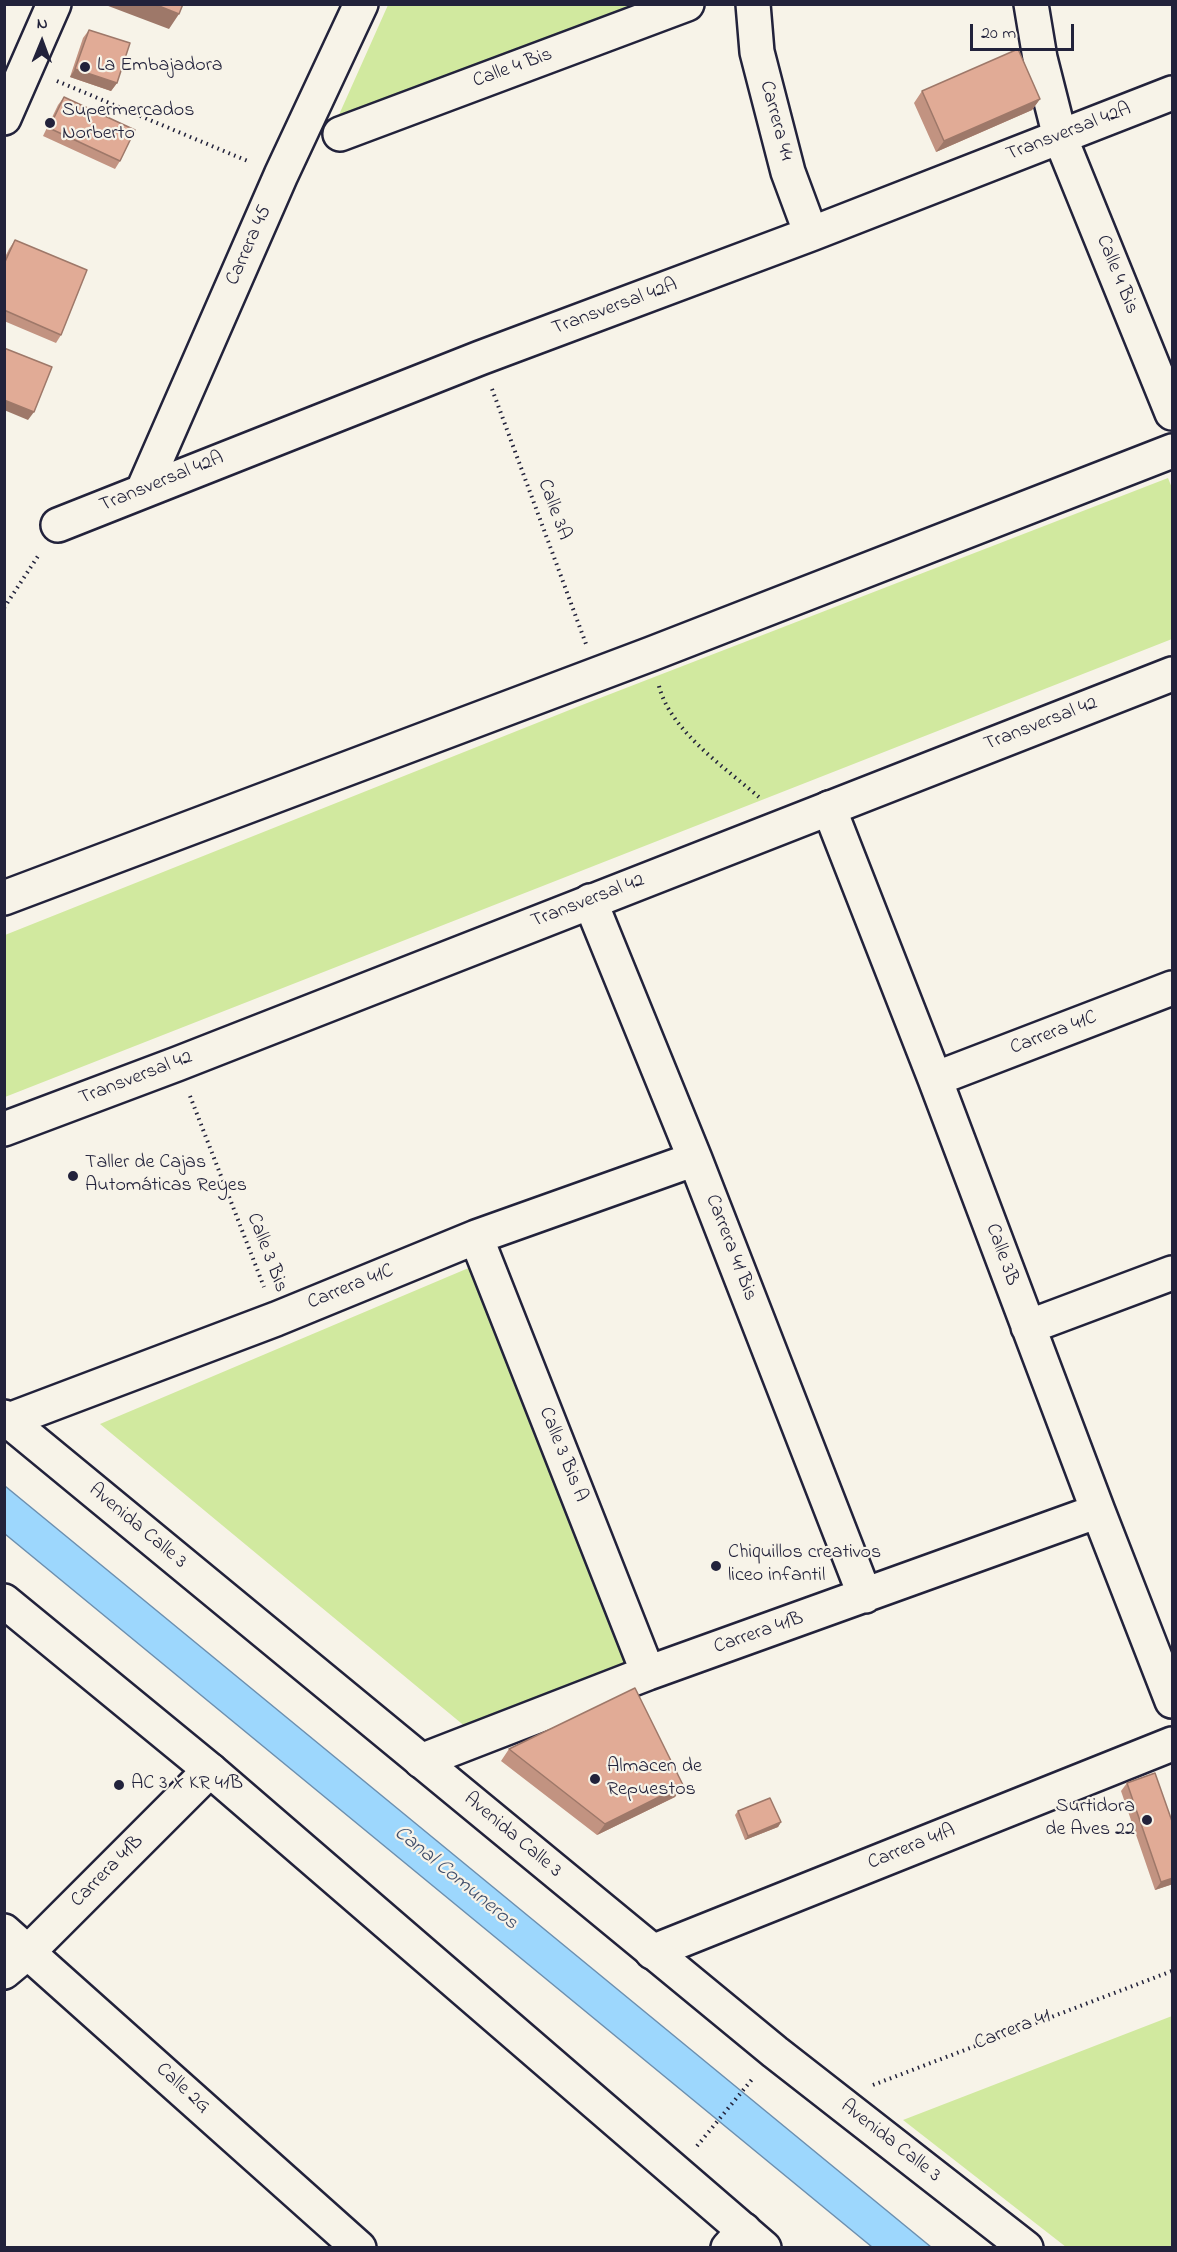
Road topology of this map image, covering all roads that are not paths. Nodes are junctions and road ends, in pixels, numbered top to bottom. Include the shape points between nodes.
1 (54, 4) edge
2 (361, 4) edge
3 (687, 4) edge
4 (753, 4) edge
5 (1032, 4) edge
6 (1173, 93) edge
7 (4, 118) edge
8 (340, 134) dead end
9 (1059, 137) junction
10 (812, 234) junction
11 (1173, 413) edge
12 (1173, 451) edge
13 (143, 490) junction
14 (58, 525) road end
15 (1173, 674) edge
16 (829, 808) junction
17 (4, 898) edge
18 (590, 901) junction
19 (1173, 988) edge
20 (935, 1079) junction
21 (4, 1129) edge
22 (695, 1159) junction
23 (476, 1237) junction
24 (1173, 1273) edge
25 (1028, 1327) junction
26 (7, 1419) edge
27 (1098, 1511) junction
28 (865, 1596) junction
29 (4, 1601) edge
30 (648, 1673) junction
31 (1173, 1701) edge
32 (1173, 1744) edge
33 (421, 1761) junction
34 (210, 1770) junction
35 (12, 1951) edge
36 (652, 1952) junction
37 (745, 2242) edge
38 (359, 2247) edge
39 (1026, 2247) edge

1 - 7 street
2 - 13 street, Carrera 45 via 281,175
3 - 8 street, Calle 4 Bis
4 - 10 street, Carrera 44 via 757,52 788,172
5 - 9 street, Calle 4 Bis
6 - 9 street, Transversal 42A
9 - 10 street, Transversal 42A
9 - 11 street, Calle 4 Bis
10 - 13 street, Transversal 42A
12 - 17 street via 651,654
13 - 14 street, Transversal 42A
15 - 16 street, Transversal 42
16 - 18 street, Transversal 42
16 - 20 street, Calle 3B
18 - 21 street, Transversal 42
18 - 22 street, Carrera 41 Bis
19 - 20 street, Carrera 41C
20 - 25 street, Calle 3B
22 - 23 street, Carrera 41C
22 - 28 street, Carrera 41 Bis
23 - 26 street, Carrera 41C via 276,1319
23 - 30 street, Calle 3 Bis A
24 - 25 street
25 - 27 street, Calle 3B
26 - 33 street, Avenida Calle 3
27 - 28 street, Carrera 41B
27 - 31 street, Calle 3B
28 - 30 street, Carrera 41B
29 - 34 street
30 - 33 street, Carrera 41B
32 - 36 street, Carrera 41A
33 - 36 street, Avenida Calle 3
34 - 35 street, Carrera 41B
34 - 37 street
35 - 38 street, Calle 2G
36 - 39 street, Avenida Calle 3

